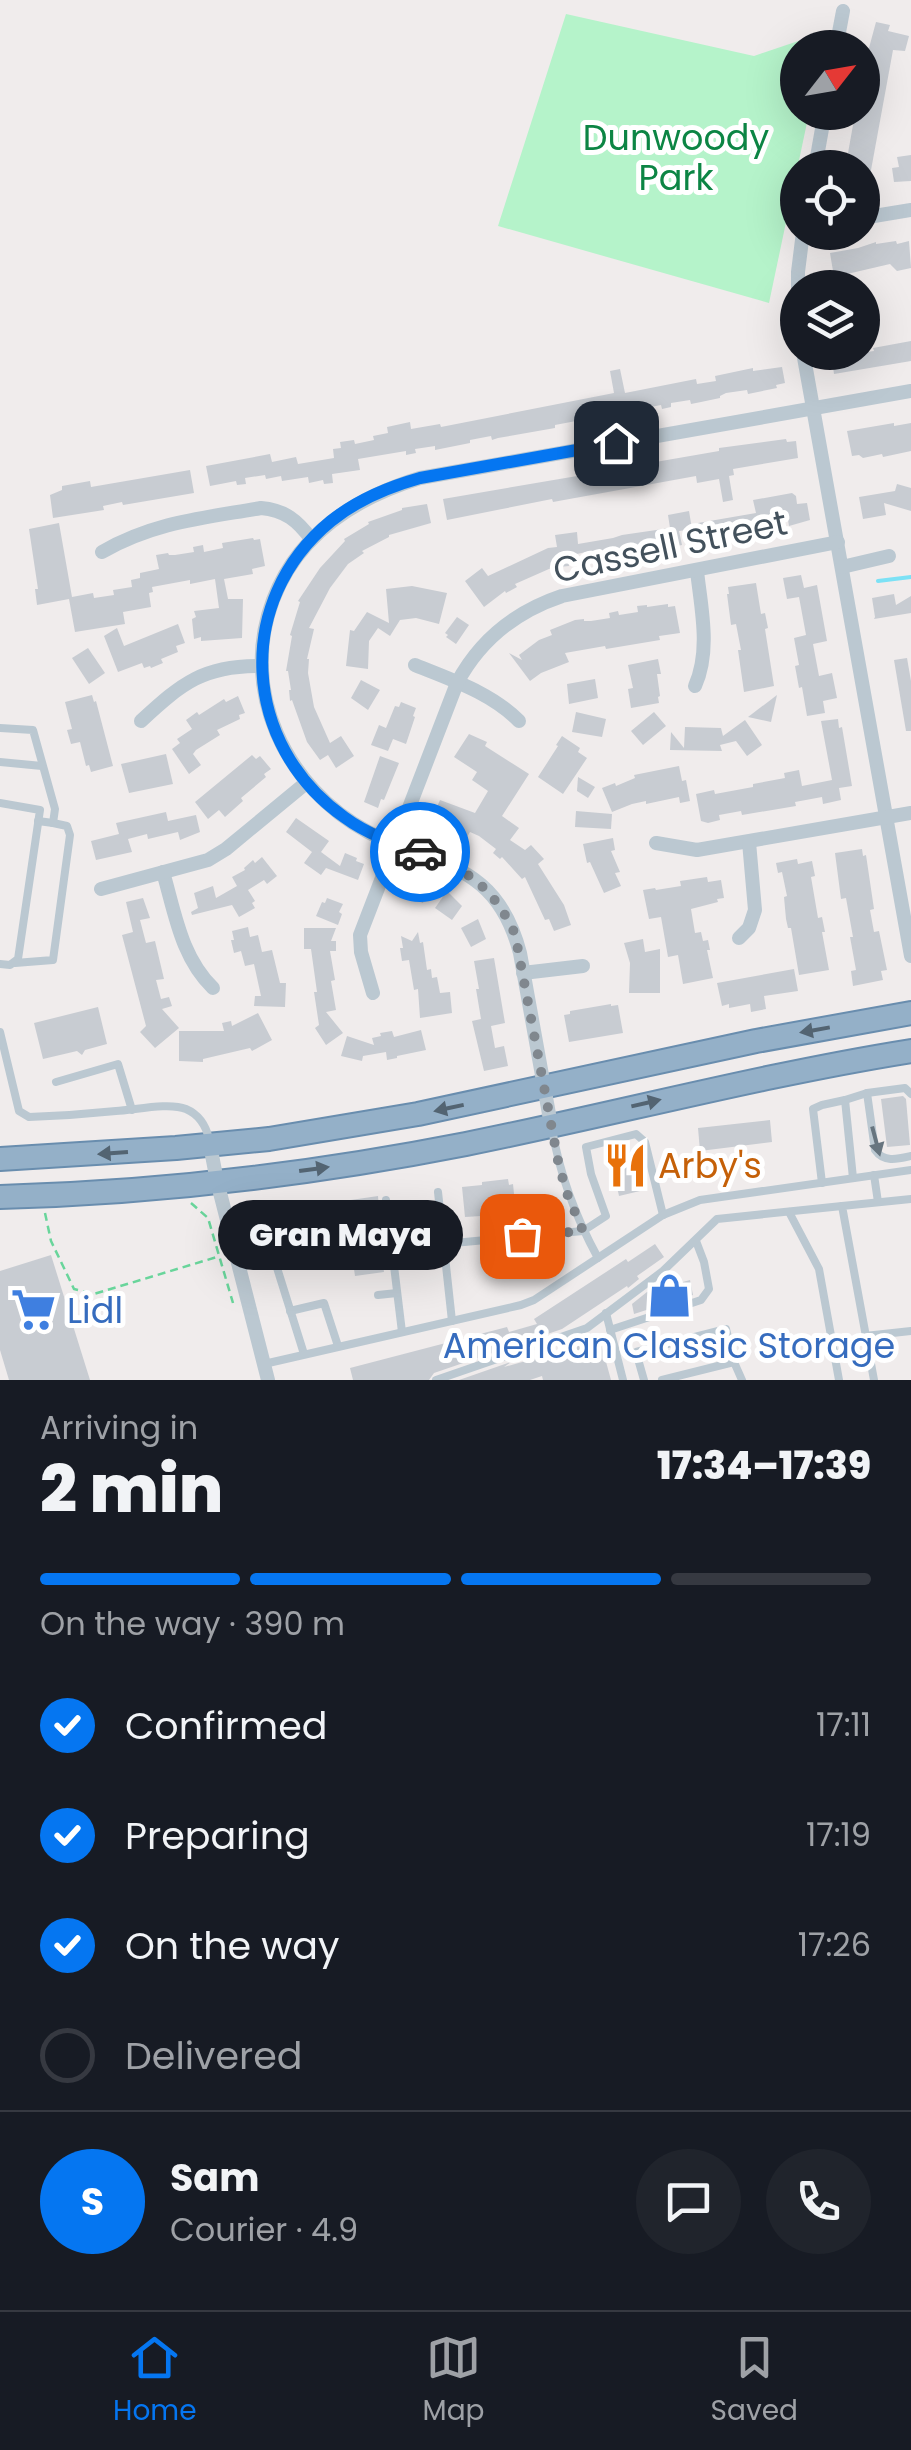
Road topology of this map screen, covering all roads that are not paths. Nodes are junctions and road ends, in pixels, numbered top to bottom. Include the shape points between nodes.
1 (842, 11) dead end
2 (839, 30) edge
3 (911, 210) edge
4 (880, 215) edge
5 (806, 370) edge
6 (911, 392) edge
7 (813, 408) junction
8 (311, 540) junction
9 (838, 542) junction
10 (102, 552) dead end
11 (889, 556) dead end
12 (842, 568) junction
13 (697, 570) junction
14 (262, 666) junction
15 (414, 666) dead end
16 (457, 683) junction
17 (695, 686) dead end
18 (142, 721) dead end
19 (519, 721) dead end
20 (0, 728) edge
21 (0, 762) edge
22 (42, 766) junction
23 (306, 783) junction
24 (0, 803) edge
25 (911, 813) edge
26 (886, 817) junction
27 (38, 821) junction
28 (54, 824) junction
29 (656, 842) dead end
30 (749, 842) junction
31 (396, 844) junction
32 (164, 872) junction
33 (102, 889) dead end
34 (739, 938) dead end
35 (911, 956) edge
36 (15, 963) junction
37 (0, 964) edge
38 (582, 966) dead end
39 (523, 973) junction
40 (212, 988) dead end
41 (374, 993) dead end
42 (911, 1013) edge
43 (0, 1032) edge
44 (911, 1051) edge
45 (56, 1082) dead end
46 (544, 1088) junction
47 (867, 1094) junction
48 (911, 1094) edge
49 (845, 1100) junction
50 (132, 1110) junction
51 (551, 1124) junction
52 (210, 1145) junction
53 (911, 1156) edge
54 (0, 1159) edge
55 (911, 1170) edge
56 (874, 1175) junction
57 (853, 1178) junction
58 (217, 1181) junction
59 (822, 1182) junction
60 (438, 1192) dead end
61 (0, 1196) edge
62 (911, 1199) edge
63 (386, 1200) dead end
64 (878, 1202) junction
65 (842, 1206) junction
66 (789, 1212) junction
67 (663, 1215) junction
68 (262, 1220) dead end
69 (583, 1231) junction
70 (696, 1242) junction
71 (443, 1244) junction
72 (274, 1257) junction
73 (598, 1258) junction
74 (239, 1268) junction
75 (378, 1294) dead end
76 (398, 1294) junction
77 (290, 1310) junction
78 (606, 1314) junction
79 (452, 1321) junction
80 (610, 1330) junction
81 (911, 1331) edge
82 (402, 1332) junction
83 (865, 1336) junction
84 (338, 1346) junction
85 (304, 1354) junction
86 (734, 1362) junction
87 (264, 1364) junction
88 (268, 1380) edge
89 (436, 1380) edge
90 (624, 1380) edge
91 (644, 1380) edge
92 (662, 1380) edge
93 (742, 1380) edge
94 (839, 1380) edge
95 (874, 1380) edge

1 - 2 street
3 - 4 street
5 - 7 street
6 - 7 street
7 - 8 street via 420,478 369,496
7 - 9 street
8 - 10 street via 292,517 262,508 160,526
8 - 14 street via 277,591
9 - 12 street
9 - 13 street, Cassell Street
11 - 12 street
12 - 26 street
13 - 16 street, Cassell Street via 546,602 490,638
13 - 17 street via 704,651
14 - 18 street via 200,675
14 - 23 street via 276,735
15 - 16 street
16 - 19 street
16 - 31 street, Cassell Street
20 - 22 lane via 32,730
21 - 22 lane
22 - 28 lane
23 - 31 street via 344,818
23 - 32 street via 226,850
24 - 27 lane via 40,810
25 - 26 street
26 - 30 street
26 - 35 street
27 - 28 lane
27 - 36 lane
28 - 36 lane via 67,826 70,835 53,960
29 - 30 street via 696,850
30 - 34 street via 754,910
31 - 39 street via 481,884 515,934
31 - 41 street, Cassell Street via 360,934
32 - 33 street
32 - 40 street via 187,954
36 - 37 lane
38 - 39 street
39 - 46 street
42 -> 46 highway
43 - 50 lane via 23,1115
51 -> 44 highway
45 - 50 lane via 118,1064
46 - 51 street
46 -> 52 highway
47 - 48 lane via 905,1088
47 - 49 lane
47 -> 53 lane via 875,1150 887,1160
49 - 57 lane
49 - 59 lane via 813,1109
50 - 52 lane via 184,1108 201,1120
58 -> 51 highway via 331,1167
51 - 69 lane
52 -> 54 highway
52 - 58 street
55 - 56 lane
56 - 57 lane
56 - 64 lane
57 - 59 lane
58 - 61 highway
58 - 74 street
59 - 67 lane via 700,1200
60 - 71 lane
62 - 64 lane
63 - 76 lane
64 - 65 lane
65 - 66 lane
65 - 83 lane
66 - 70 lane via 716,1220
66 - 94 lane via 819,1269
67 - 69 lane via 645,1142 636,1134 586,1147 606,1216
67 - 73 lane
68 - 72 lane
69 - 71 lane
69 - 73 lane
70 - 78 lane
70 - 80 lane via 709,1289 701,1300
71 - 79 lane
72 - 74 lane
72 - 77 lane
73 - 79 lane via 521,1306
74 - 87 street
75 - 76 lane
76 - 82 lane
77 - 84 lane via 324,1302
77 - 85 lane
78 - 80 lane
78 - 89 lane via 586,1328
79 - 82 lane
80 - 90 lane
81 - 83 lane
82 - 84 lane
83 - 95 lane
84 - 85 lane
85 - 87 lane
86 - 91 lane via 726,1328 636,1352
86 - 92 lane
86 - 93 lane
87 - 88 street

